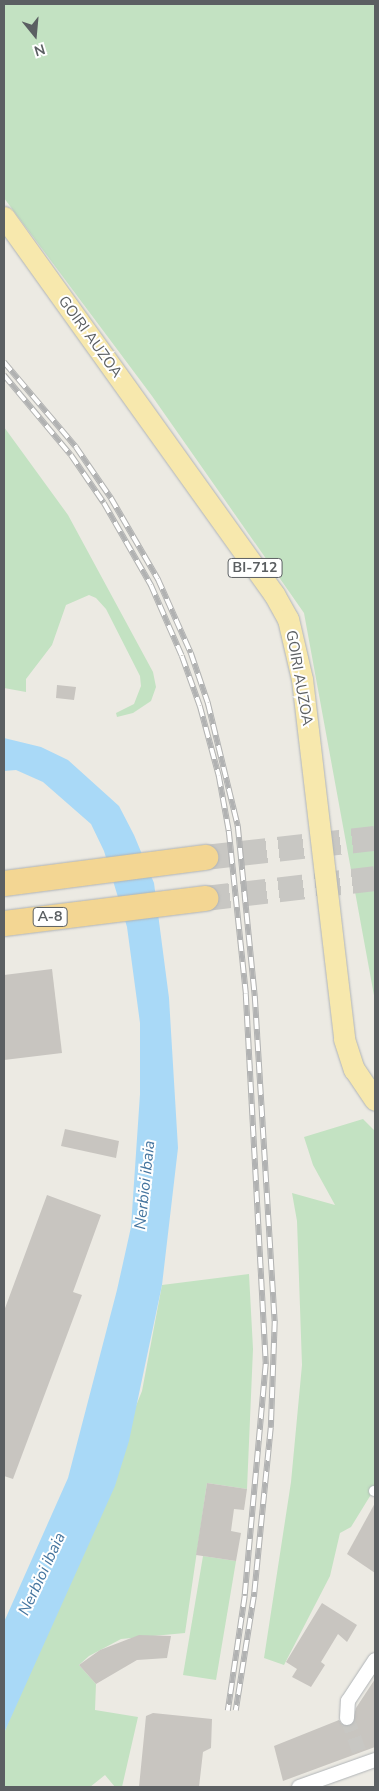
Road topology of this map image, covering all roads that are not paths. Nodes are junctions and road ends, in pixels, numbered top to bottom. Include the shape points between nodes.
1 (4, 217) edge
2 (205, 857) tunnel mouth
3 (4, 883) edge
4 (194, 899) tunnel mouth
5 (4, 923) edge
6 (375, 1100) edge
7 (375, 1660) edge
8 (347, 1718) tunnel mouth
9 (367, 1759) edge
10 (299, 1787) edge

1 - 6 main road, GOIRI AUZOA / BI-712 via 274,594 288,619 304,696 344,1039 354,1069
2 - 3 highway
4 - 5 highway, A-8
7 - 8 street via 348,1700
9 - 10 street

